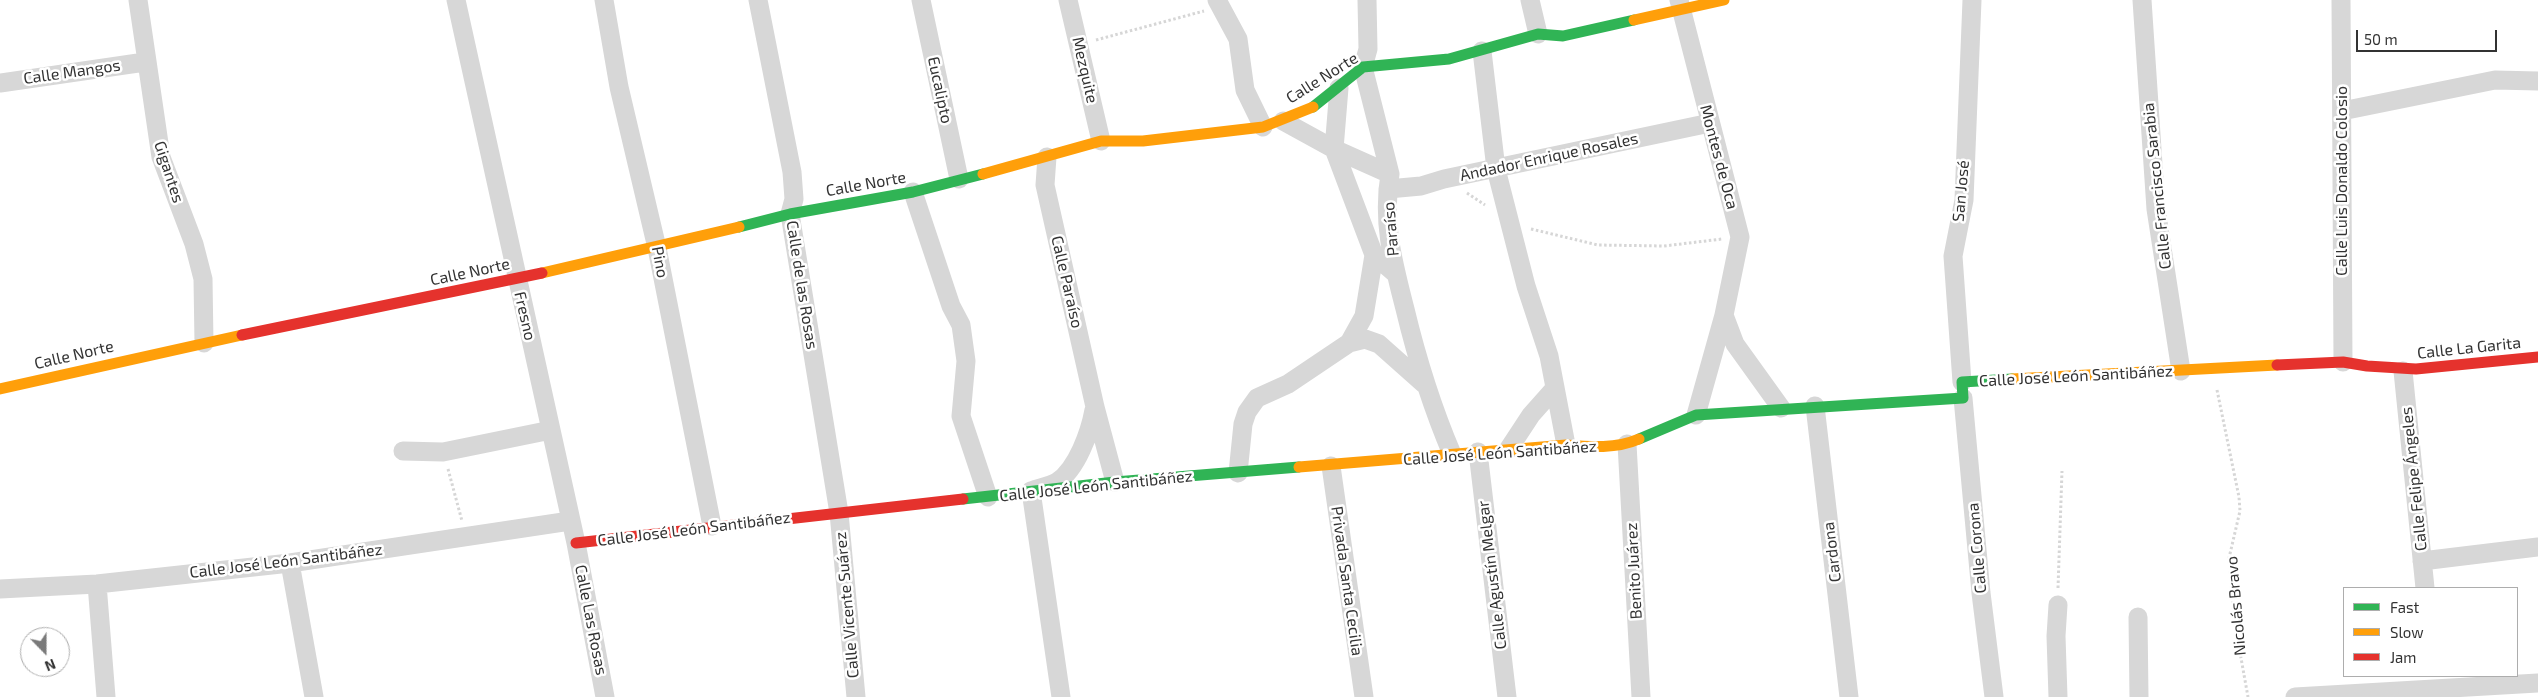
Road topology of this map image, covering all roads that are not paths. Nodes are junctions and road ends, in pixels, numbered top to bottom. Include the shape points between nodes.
1 (138, 0) edge
2 (456, 0) edge
3 (604, 0) edge
4 (758, 0) edge
5 (921, 0) edge
6 (1068, 0) edge
7 (1368, 0) edge
8 (1530, 0) edge
9 (1724, 0) edge
10 (1972, 0) edge
11 (2142, 0) edge
12 (2342, 0) edge
13 (1218, 4) edge
14 (1680, 4) edge
15 (1538, 34) junction
16 (1482, 51) junction
17 (145, 62) junction
18 (1363, 67) junction
19 (2538, 81) edge
20 (0, 83) edge
21 (1340, 88) junction
22 (2342, 111) junction
23 (1283, 120) junction
24 (1710, 123) junction
25 (1263, 127) junction
26 (1101, 140) junction
27 (1334, 149) junction
28 (1047, 158) junction
29 (1496, 168) junction
30 (959, 179) junction
31 (1389, 181) junction
32 (914, 192) junction
33 (790, 214) junction
34 (657, 248) junction
35 (1374, 255) junction
36 (1396, 274) junction
37 (516, 279) junction
38 (1724, 315) junction
39 (204, 343) junction
40 (1350, 343) junction
41 (2538, 357) edge
42 (2344, 362) junction
43 (2180, 371) junction
44 (2402, 371) junction
45 (1425, 384) junction
46 (1555, 388) junction
47 (0, 389) edge
48 (1962, 390) junction
49 (1815, 406) junction
50 (1095, 407) junction
51 (1781, 408) junction
52 (1696, 416) junction
53 (551, 430) junction
54 (1627, 444) junction
55 (1566, 445) junction
56 (1508, 450) junction
57 (403, 452) dead end
58 (1478, 452) junction
59 (1452, 454) junction
60 (1331, 466) junction
61 (1238, 473) junction
62 (1115, 482) junction
63 (1031, 491) junction
64 (988, 497) junction
65 (839, 512) junction
66 (570, 521) junction
67 (712, 526) junction
68 (576, 543) junction
69 (2538, 547) edge
70 (2422, 561) junction
71 (290, 563) junction
72 (97, 584) junction
73 (2425, 587) edge
74 (0, 589) edge
75 (2058, 605) road end
76 (2138, 617) dead end
77 (2538, 683) edge
78 (2435, 687) edge
79 (106, 697) edge
80 (314, 697) edge
81 (605, 697) edge
82 (856, 697) edge
83 (1061, 697) edge
84 (1364, 697) edge
85 (1507, 697) edge
86 (1641, 697) edge
87 (1849, 697) edge
88 (1994, 697) edge
89 (2058, 697) edge
90 (2139, 697) edge
91 (2295, 697) edge

1 - 17 street, Gigantes
2 - 37 street, Fresno
3 - 34 street, Pino via 619,87
4 - 33 street, Calle de las Rosas via 792,172 794,200
5 - 30 street, Eucalipto
6 - 26 street, Mezquite
7 - 18 street, Paraíso via 1368,49
8 - 15 street
9 - 14 street, Calle Norte
10 - 48 street, San José via 1964,200 1953,256
11 - 43 street, Calle Francisco Sarabia via 2156,209
12 - 22 street, Calle Luis Donaldo Colosio
13 - 25 street via 1238,39 1245,90
14 - 15 street, Calle Norte via 1588,32 1563,36
14 - 24 street, Montes de Oca
15 - 16 street, Calle Norte
16 - 18 street, Calle Norte via 1449,59
16 - 29 street
17 - 20 street, Calle Mangos
17 - 39 street, Gigantes via 161,157 194,244 203,279
18 - 21 street, Calle Norte
18 - 31 street, Paraíso
19 - 22 street via 2495,80
21 - 23 street, Calle Norte via 1313,107
21 - 27 street
22 - 42 street, Calle Luis Donaldo Colosio
23 - 25 street, Calle Norte
23 - 27 street
24 - 29 street, Andador Enrique Rosales
24 - 38 street, Montes de Oca via 1740,237
25 - 26 street, Calle Norte via 1161,140
26 - 28 street, Calle Norte
27 - 31 street
27 - 35 street
28 - 30 street, Calle Norte
28 - 50 street, Calle Paraíso via 1045,185
29 - 31 street, Andador Enrique Rosales via 1422,186
29 - 46 street
30 - 32 street, Calle Norte
31 - 36 street, Paraíso via 1389,244
32 - 33 street, Calle Norte
32 - 64 street via 950,306 961,325 966,360 961,416
33 - 34 street, Calle Norte
33 - 65 street, Calle de las Rosas
34 - 37 street, Calle Norte
34 - 67 street, Pino
35 - 36 street
35 - 40 street via 1364,316
36 - 45 street, Paraíso
37 - 39 street, Calle Norte
37 - 53 street, Fresno
38 - 51 street via 1735,344
38 - 52 street, Montes de Oca
39 - 47 street, Calle Norte
40 - 45 street via 1365,339 1379,344
40 - 61 street via 1288,384 1257,398 1243,424
41 - 44 street, Calle La Garita
42 - 43 street, Calle José León Santibáñez
42 - 44 street, Calle José León Santibáñez
43 - 48 street, Calle José León Santibáñez
44 - 70 street, Calle Felipe Ángeles
45 - 59 street, Paraíso
46 - 55 street
46 - 56 street
48 - 49 street, Calle José León Santibáñez
48 - 88 street, Calle Corona
49 - 51 street, Calle José León Santibáñez
49 - 87 street, Cardona
50 - 62 street, Calle Paraíso
50 - 63 street, Calle Paraíso via 1089,434 1066,474 1056,482
51 - 52 street, Calle José León Santibáñez
52 - 54 street, Calle José León Santibáñez
53 - 57 street via 443,452
53 - 66 street, Fresno
54 - 55 street, Calle José León Santibáñez
54 - 86 street, Benito Juárez
55 - 56 street, Calle José León Santibáñez
56 - 58 street, Calle José León Santibáñez
58 - 59 street, Calle José León Santibáñez
58 - 85 street, Calle Agustín Melgar
59 - 60 street, Calle José León Santibáñez
60 - 61 street, Calle José León Santibáñez
60 - 84 street, Privada Santa Cecilia
61 - 62 street, Calle José León Santibáñez
62 - 63 street, Calle José León Santibáñez
63 - 64 street, Calle José León Santibáñez
63 - 83 street
64 - 65 street, Calle José León Santibáñez
65 - 67 street, Calle José León Santibáñez
65 - 82 street, Calle Vicente Suárez
66 - 68 street, Fresno
66 - 71 street, Calle José León Santibáñez
67 - 68 street, Calle José León Santibáñez
68 - 81 street, Calle Las Rosas
69 - 70 street
70 - 73 street, Calle Felipe Ángeles
71 - 72 street, Calle José León Santibáñez
71 - 80 street
72 - 74 street, Calle José León Santibáñez
72 - 79 street
75 - 89 street
76 - 90 street
77 - 78 street
78 - 91 street

